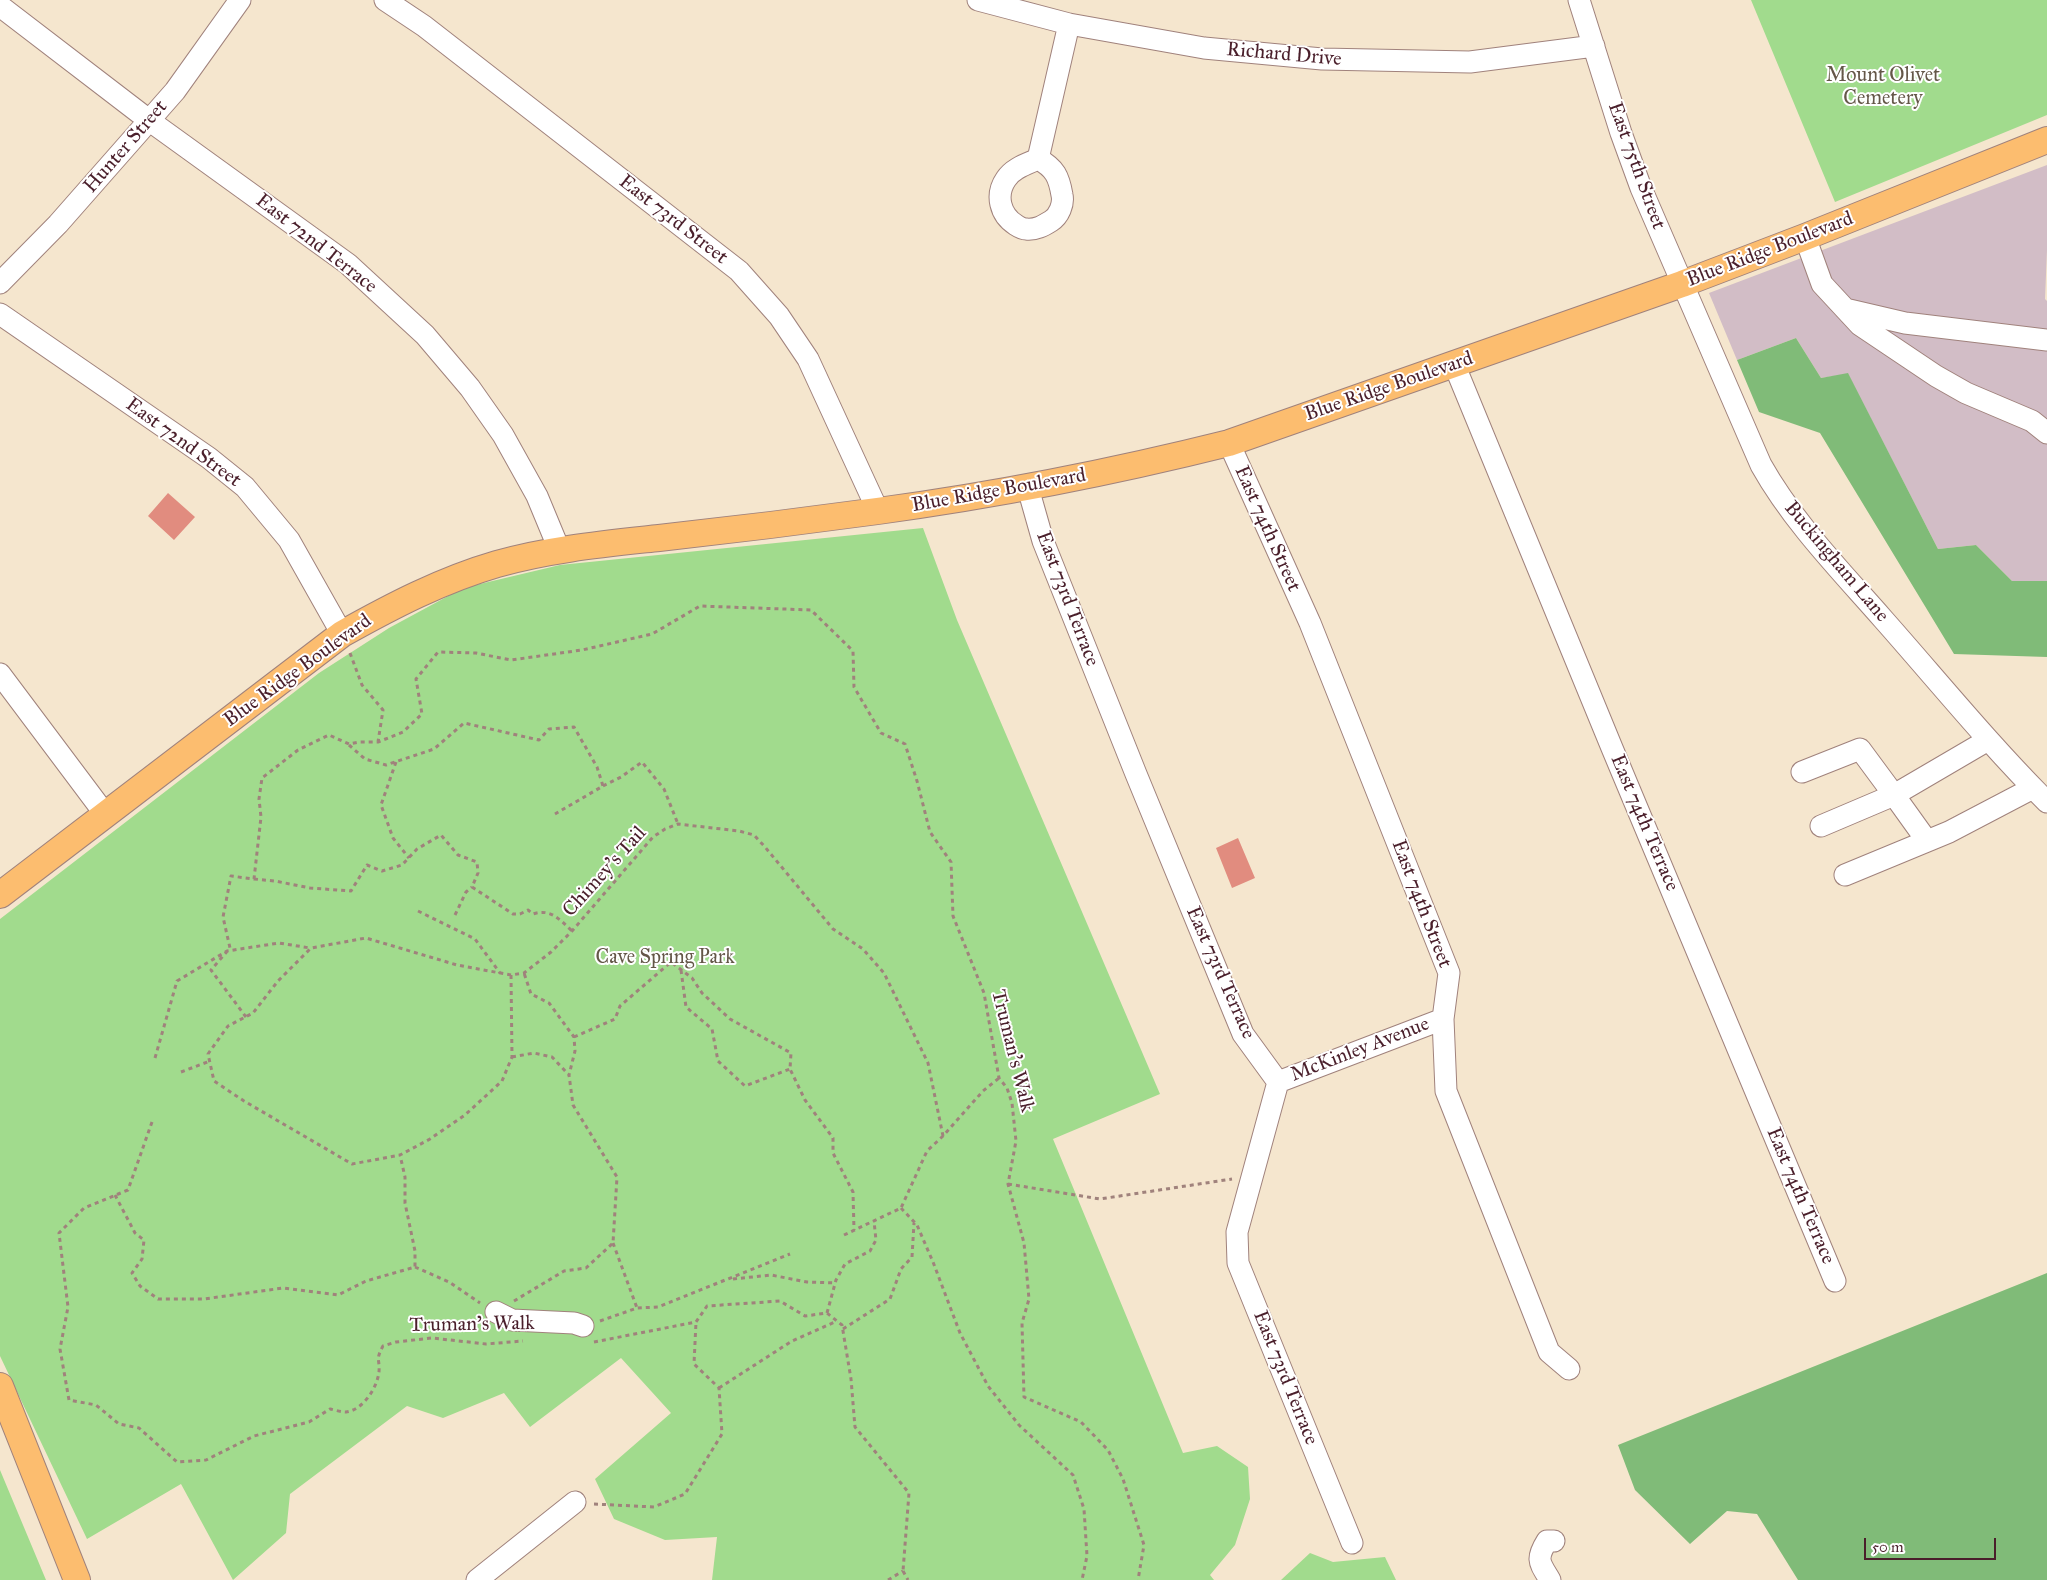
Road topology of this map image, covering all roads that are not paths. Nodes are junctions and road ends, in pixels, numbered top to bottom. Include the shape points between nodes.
1 (240, 0) edge
2 (385, 0) edge
3 (978, 0) edge
4 (1579, 0) edge
5 (0, 6) edge
6 (1069, 24) junction
7 (1594, 46) junction
8 (150, 121) junction
9 (2047, 140) edge
10 (1038, 159) dead end
11 (1805, 238) junction
12 (0, 283) edge
13 (1682, 284) junction
14 (1845, 309) junction
15 (0, 314) edge
16 (2047, 340) edge
17 (1454, 364) junction
18 (2047, 433) edge
19 (1229, 443) junction
20 (1028, 488) junction
21 (878, 511) junction
22 (559, 550) junction
23 (342, 634) junction
24 (0, 674) edge
25 (1988, 740) junction
26 (1802, 772) dead end
27 (1894, 795) junction
28 (2040, 795) edge
29 (105, 814) junction
30 (1821, 826) dead end
31 (1927, 841) junction
32 (1845, 876) dead end
33 (0, 895) edge
34 (1443, 1019) junction
35 (1278, 1082) junction
36 (1835, 1281) dead end
37 (496, 1312) road end
38 (585, 1335) road end
39 (1569, 1369) dead end
40 (0, 1386) edge
41 (575, 1502) road end
42 (1554, 1541) dead end
43 (1352, 1543) dead end
44 (77, 1580) edge
45 (477, 1580) edge
46 (1550, 1580) edge

1 - 8 street, Hunter Street
2 - 21 street, East 73rd Street via 424,26 738,271 779,316 808,359
3 - 6 street, Richard Drive
4 - 7 street
5 - 8 street, East 72nd Terrace
6 - 7 street, Richard Drive via 1204,48 1322,60 1470,62
6 - 10 street
7 - 13 street, East 75th Street via 1641,188
8 - 12 street, Hunter Street
8 - 22 street, East 72nd Terrace via 348,264 425,334 470,388 503,436 537,496
9 - 11 main road, Blue Ridge Boulevard
11 - 13 main road, Blue Ridge Boulevard
11 - 14 street via 1822,284
13 - 17 main road, Blue Ridge Boulevard
13 - 25 street, Buckingham Lane via 1768,478 1807,531
14 - 16 street via 1905,323
14 - 18 street via 1860,325 1936,376 2032,421
15 - 23 street, East 72nd Street via 209,458 245,487 289,540
17 - 19 main road, Blue Ridge Boulevard
17 - 36 street, East 74th Terrace
19 - 20 main road, Blue Ridge Boulevard
19 - 34 street, East 74th Street via 1310,623 1449,972
20 - 21 main road, Blue Ridge Boulevard
20 - 35 street, East 73rd Terrace via 1043,541 1243,1034
21 - 22 main road, Blue Ridge Boulevard
22 - 23 main road, Blue Ridge Boulevard via 497,564 446,582
23 - 29 main road, Blue Ridge Boulevard
24 - 29 street
25 - 27 street
25 - 28 street, Buckingham Lane
26 - 27 street via 1860,749
27 - 30 street
27 - 31 street
28 - 31 street
29 - 33 main road, Blue Ridge Boulevard
31 - 32 street
34 - 35 street, McKinley Avenue
34 - 39 street, East 74th Street via 1446,1091 1549,1352
35 - 43 street, East 73rd Terrace via 1237,1232 1238,1263
37 - 38 street via 512,1320 574,1323
40 - 44 main road
41 - 45 street
42 - 46 street via 1547,1541 1539,1553 1540,1566

